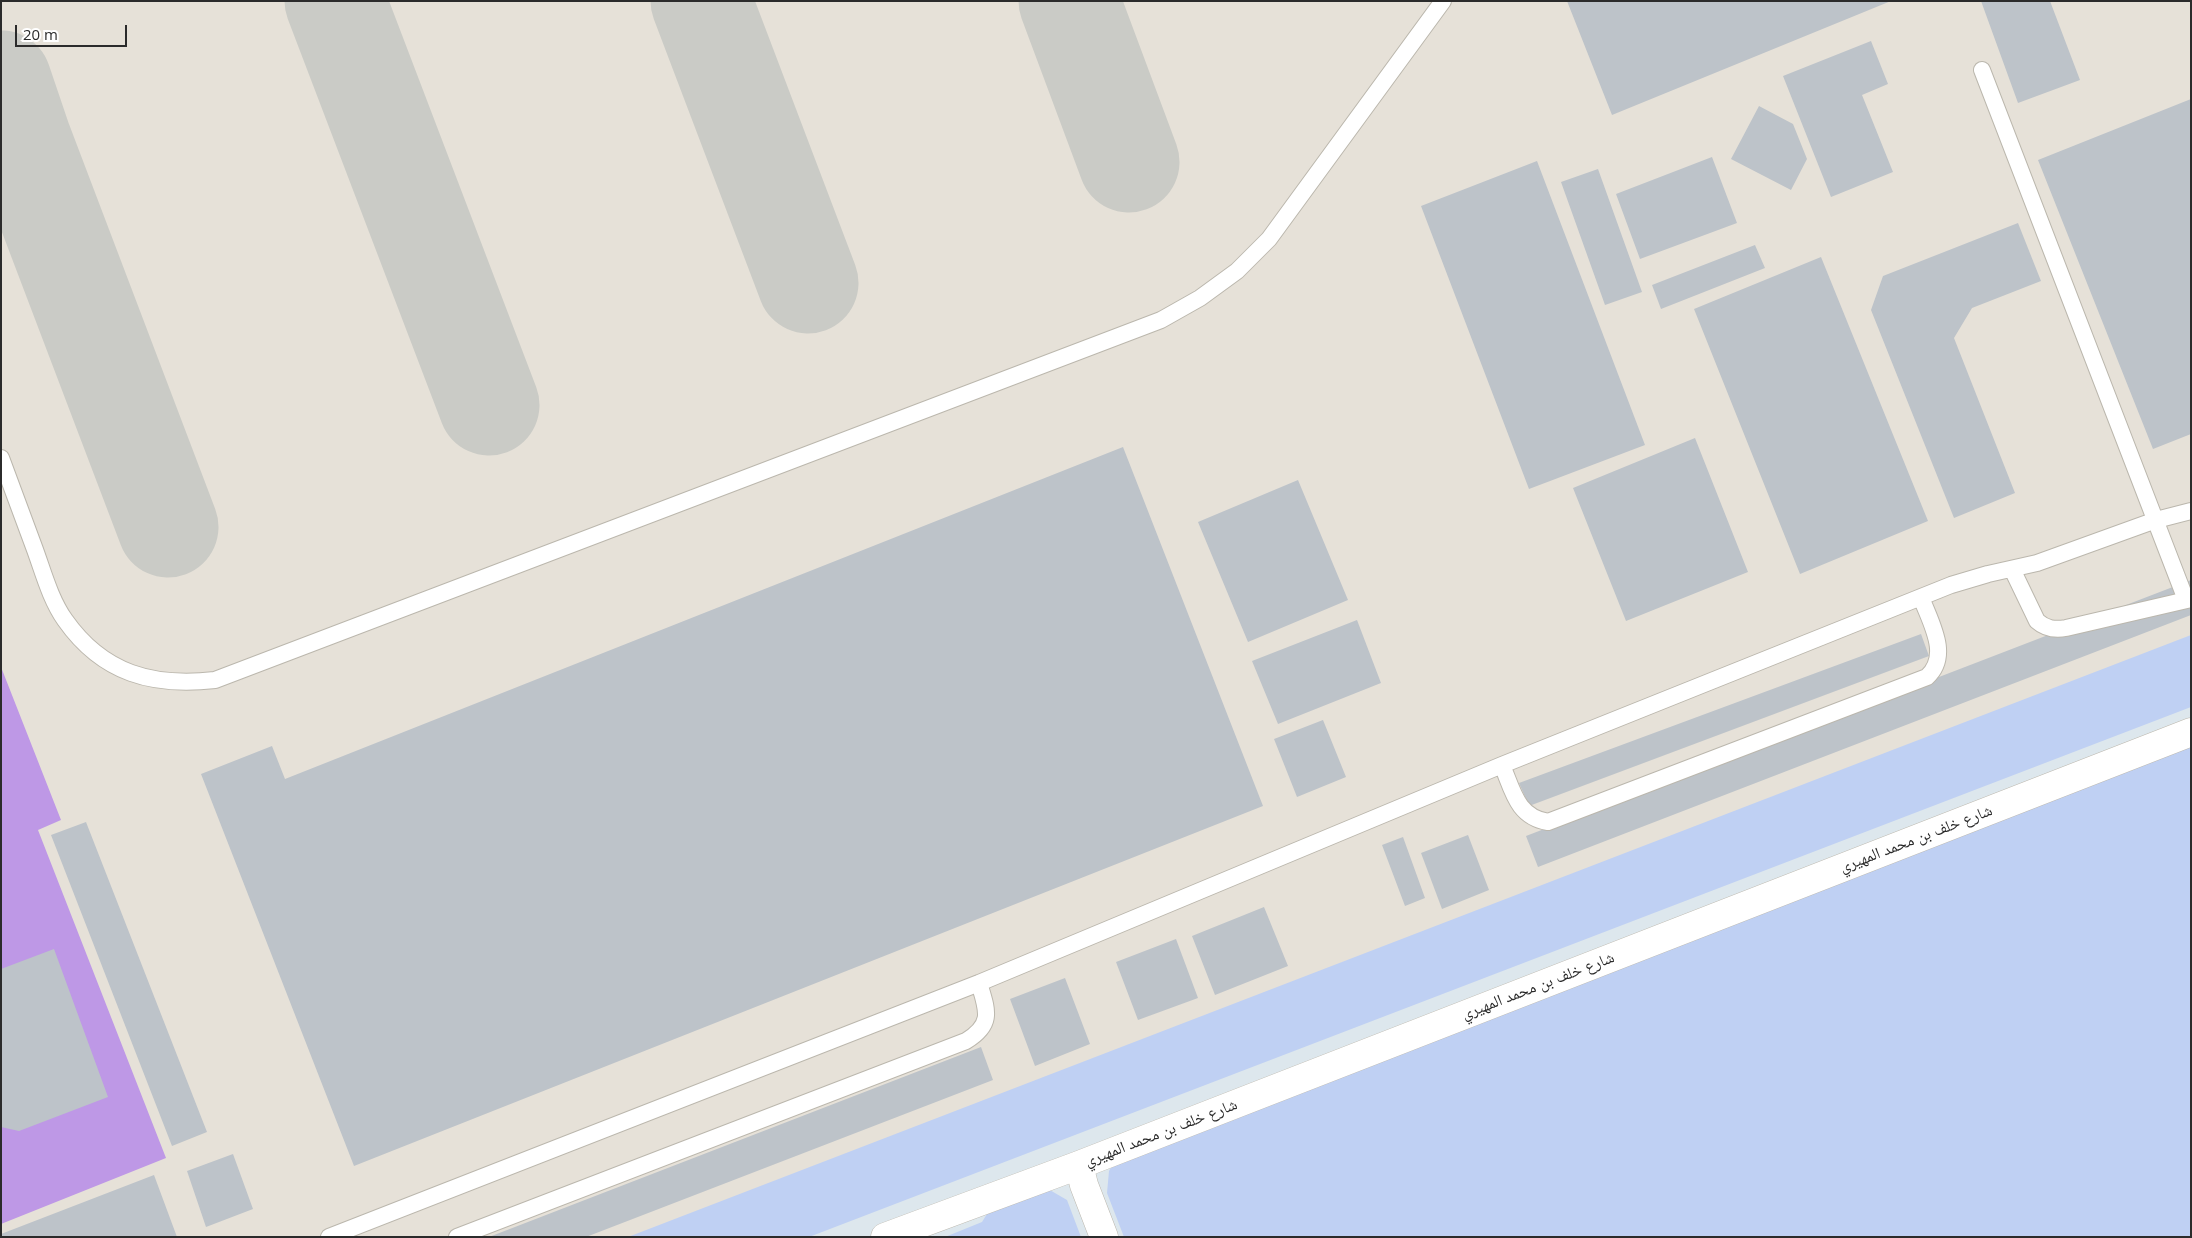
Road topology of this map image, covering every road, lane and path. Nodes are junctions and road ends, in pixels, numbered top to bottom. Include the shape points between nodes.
1 (1443, 1) edge
2 (1982, 70) dead end
3 (1, 458) edge
4 (2191, 511) edge
5 (2156, 520) junction
6 (2012, 569) junction
7 (1921, 597) junction
8 (2188, 599) edge
9 (2191, 732) edge
10 (1502, 765) junction
11 (979, 983) junction
12 (1079, 1165) junction
13 (328, 1237) edge
14 (457, 1237) edge
15 (885, 1237) edge
16 (1104, 1237) edge

1 - 3 lane via 1269,238 1237,270 1200,298 1161,320 215,680 187,683 158,681 122,669 82,642 51,594
2 - 5 lane
4 - 5 lane
5 - 6 lane
5 - 8 lane
6 - 7 lane
6 - 8 lane via 2037,621 2051,629
7 - 10 lane
7 - 10 lane via 1940,647 1935,669 1927,677 1548,822 1528,816 1521,808
9 - 12 street, شارع خلف بن محمد المهيري
10 - 11 lane
11 - 13 lane
11 - 14 lane via 987,1017 983,1028 966,1041
12 - 15 street, شارع خلف بن محمد المهيري
12 - 16 street

